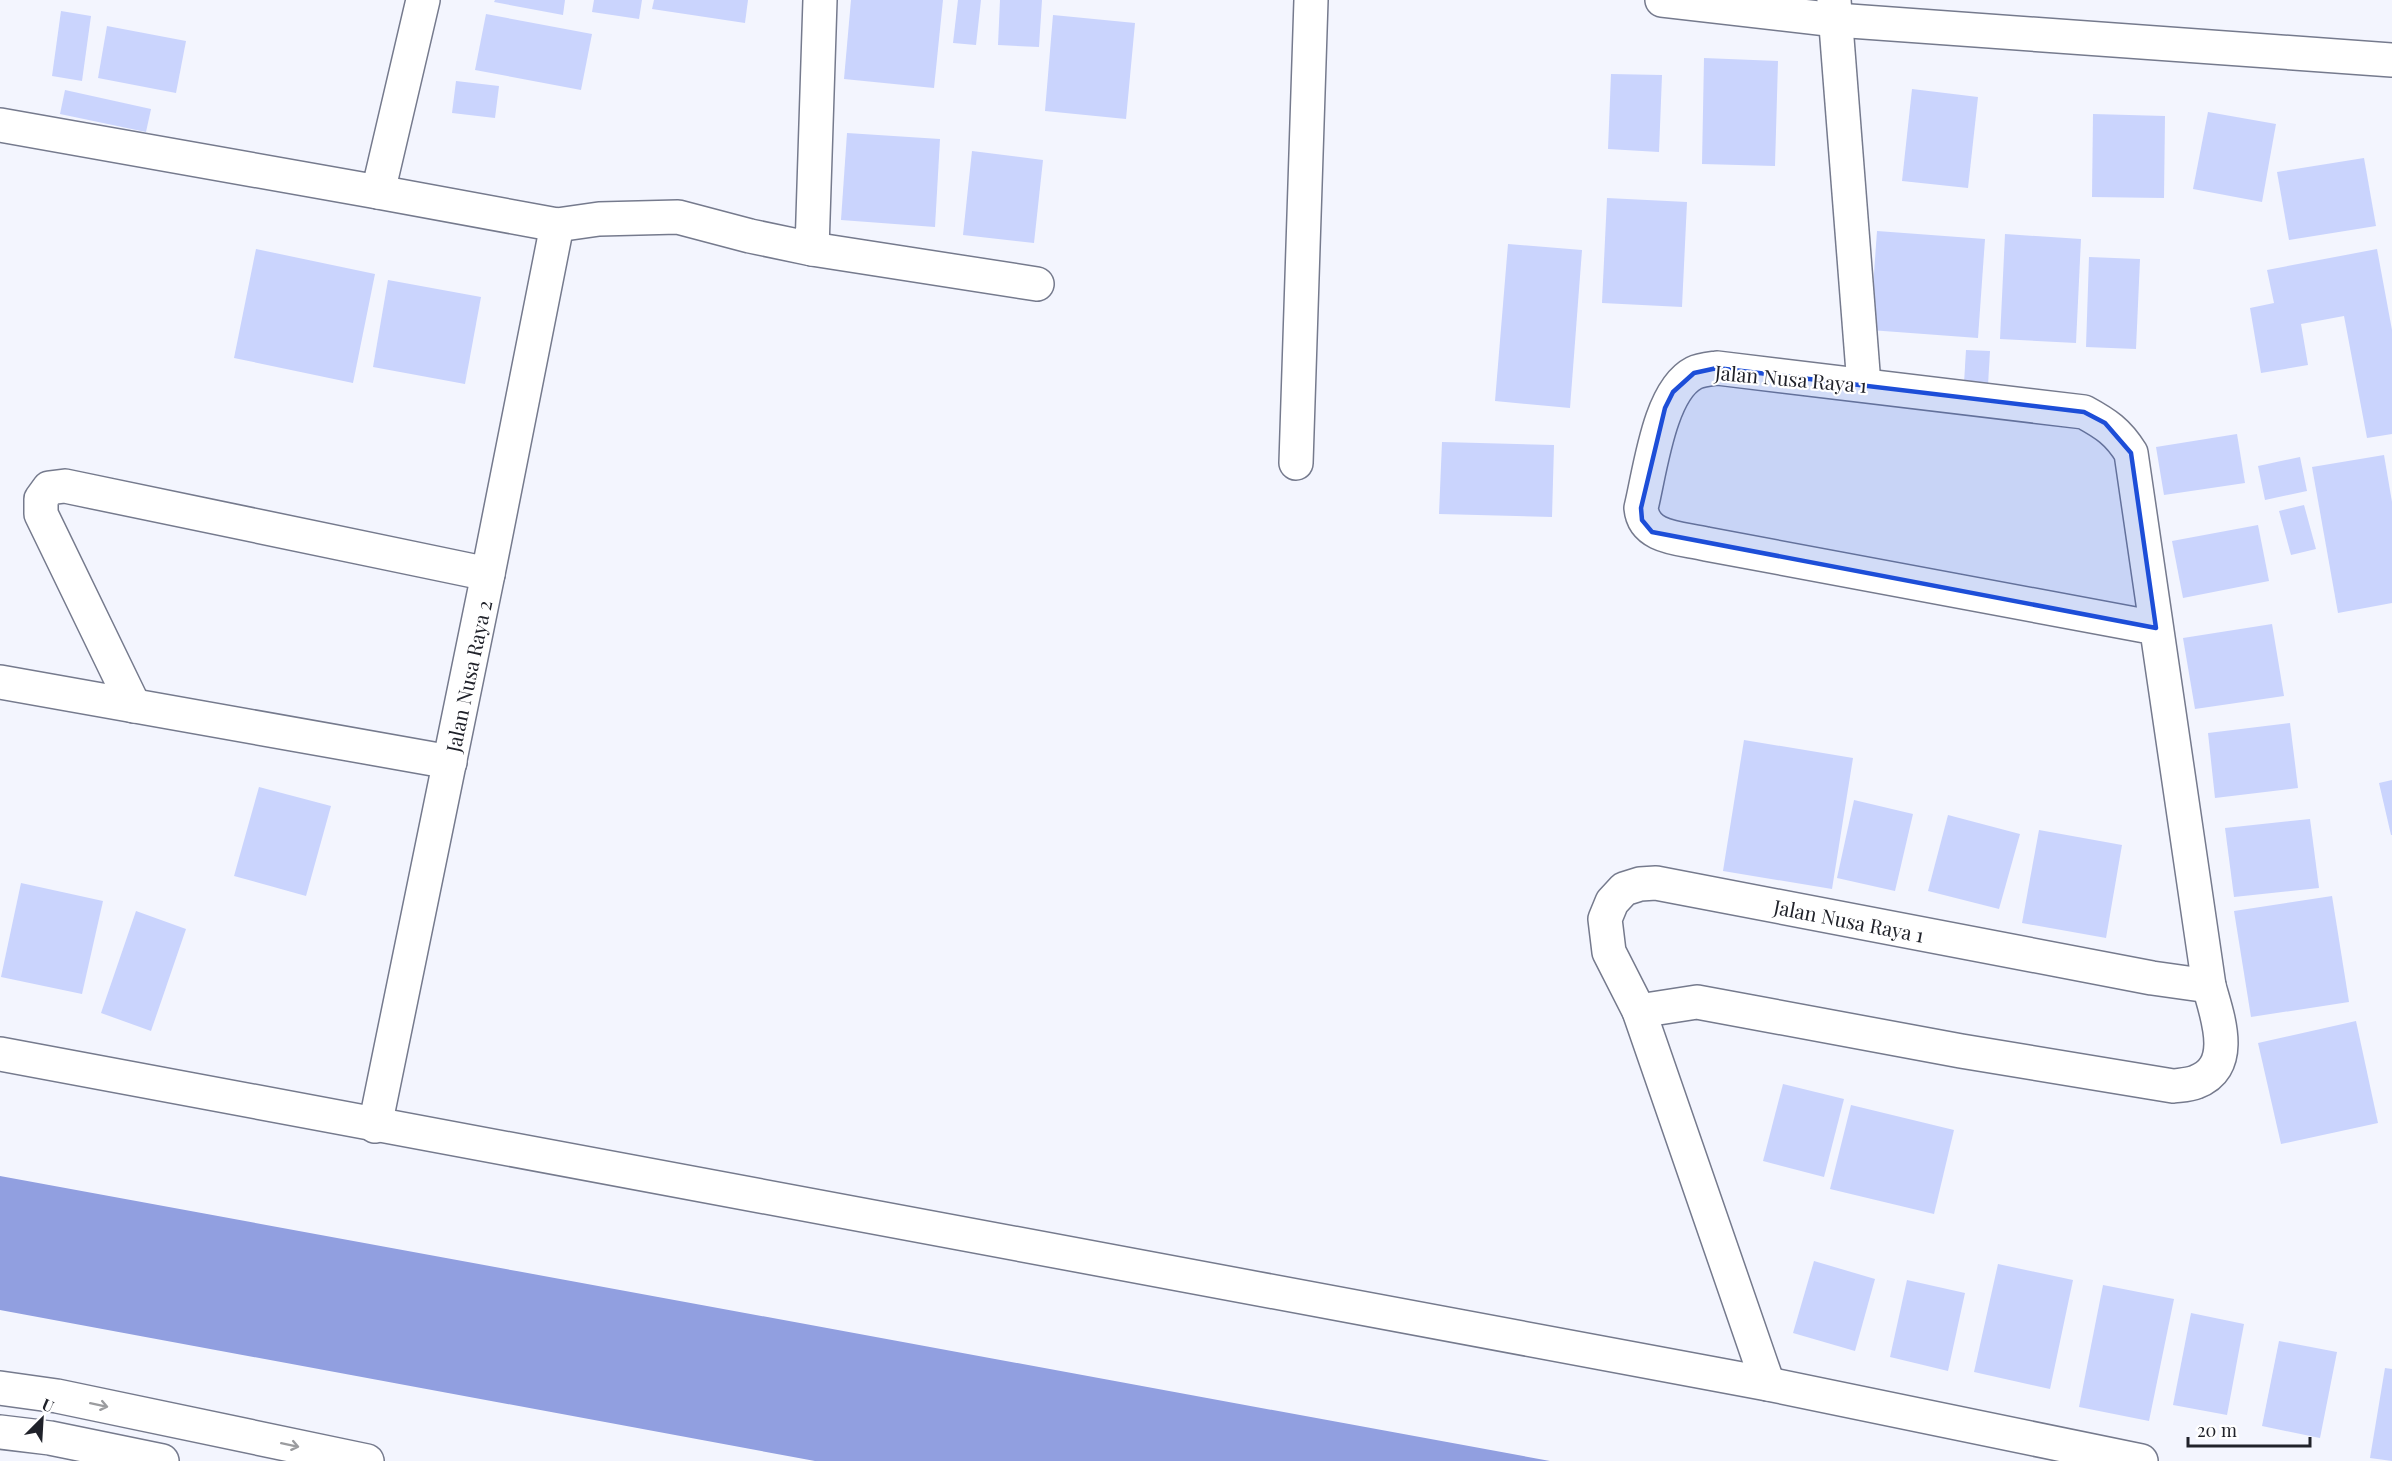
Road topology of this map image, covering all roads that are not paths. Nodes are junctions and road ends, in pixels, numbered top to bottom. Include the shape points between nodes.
1 (423, 0) edge
2 (820, 0) edge
3 (1311, 0) edge
4 (1662, 0) edge
5 (1835, 10) edge
6 (2392, 60) edge
7 (0, 125) edge
8 (378, 192) junction
9 (557, 225) junction
10 (812, 249) junction
11 (1037, 284) dead end
12 (1864, 385) junction
13 (1296, 463) dead end
14 (488, 574) junction
15 (2156, 628) junction
16 (0, 682) edge
17 (134, 705) junction
18 (450, 762) junction
19 (2209, 986) junction
20 (1639, 1011) junction
21 (0, 1054) edge
22 (375, 1126) junction
23 (1768, 1384) junction
24 (0, 1389) edge
25 (0, 1431) edge
26 (48, 1449) edge
27 (162, 1461) edge
28 (367, 1461) edge
29 (2141, 1461) edge

1 - 8 street
2 - 10 street
3 - 13 street
4 - 5 street
5 - 6 street
5 - 12 street
7 - 8 street
8 - 9 street
9 - 10 street via 599,219 678,217
9 - 14 street, Jalan Nusa Raya 2
10 - 11 street
12 - 15 street, Jalan Nusa Raya 1 via 2084,412 2120,436 2131,453
12 - 15 street, Jalan Nusa Raya 1 via 1717,368 1694,373 1673,392 1665,408 1641,508 1642,520 1652,532 1706,544
14 - 17 street via 64,486 50,488 41,500 41,514
14 - 18 street, Jalan Nusa Raya 2
15 - 19 street, Jalan Nusa Raya 1
16 - 17 street
17 - 18 street
18 - 22 street, Jalan Nusa Raya 2
19 - 20 street, Jalan Nusa Raya 1 via 2222,1035 2221,1053 2211,1072 2197,1082 2173,1086 1697,1002
19 - 20 street, Jalan Nusa Raya 1 via 1656,883 1624,889 1612,902 1605,919 1609,952
20 - 23 street, Jalan Nusa Raya 1
21 - 22 street
22 - 23 street
23 - 29 street
24 -> 28 street via 57,1396
25 - 26 street
26 - 27 street

